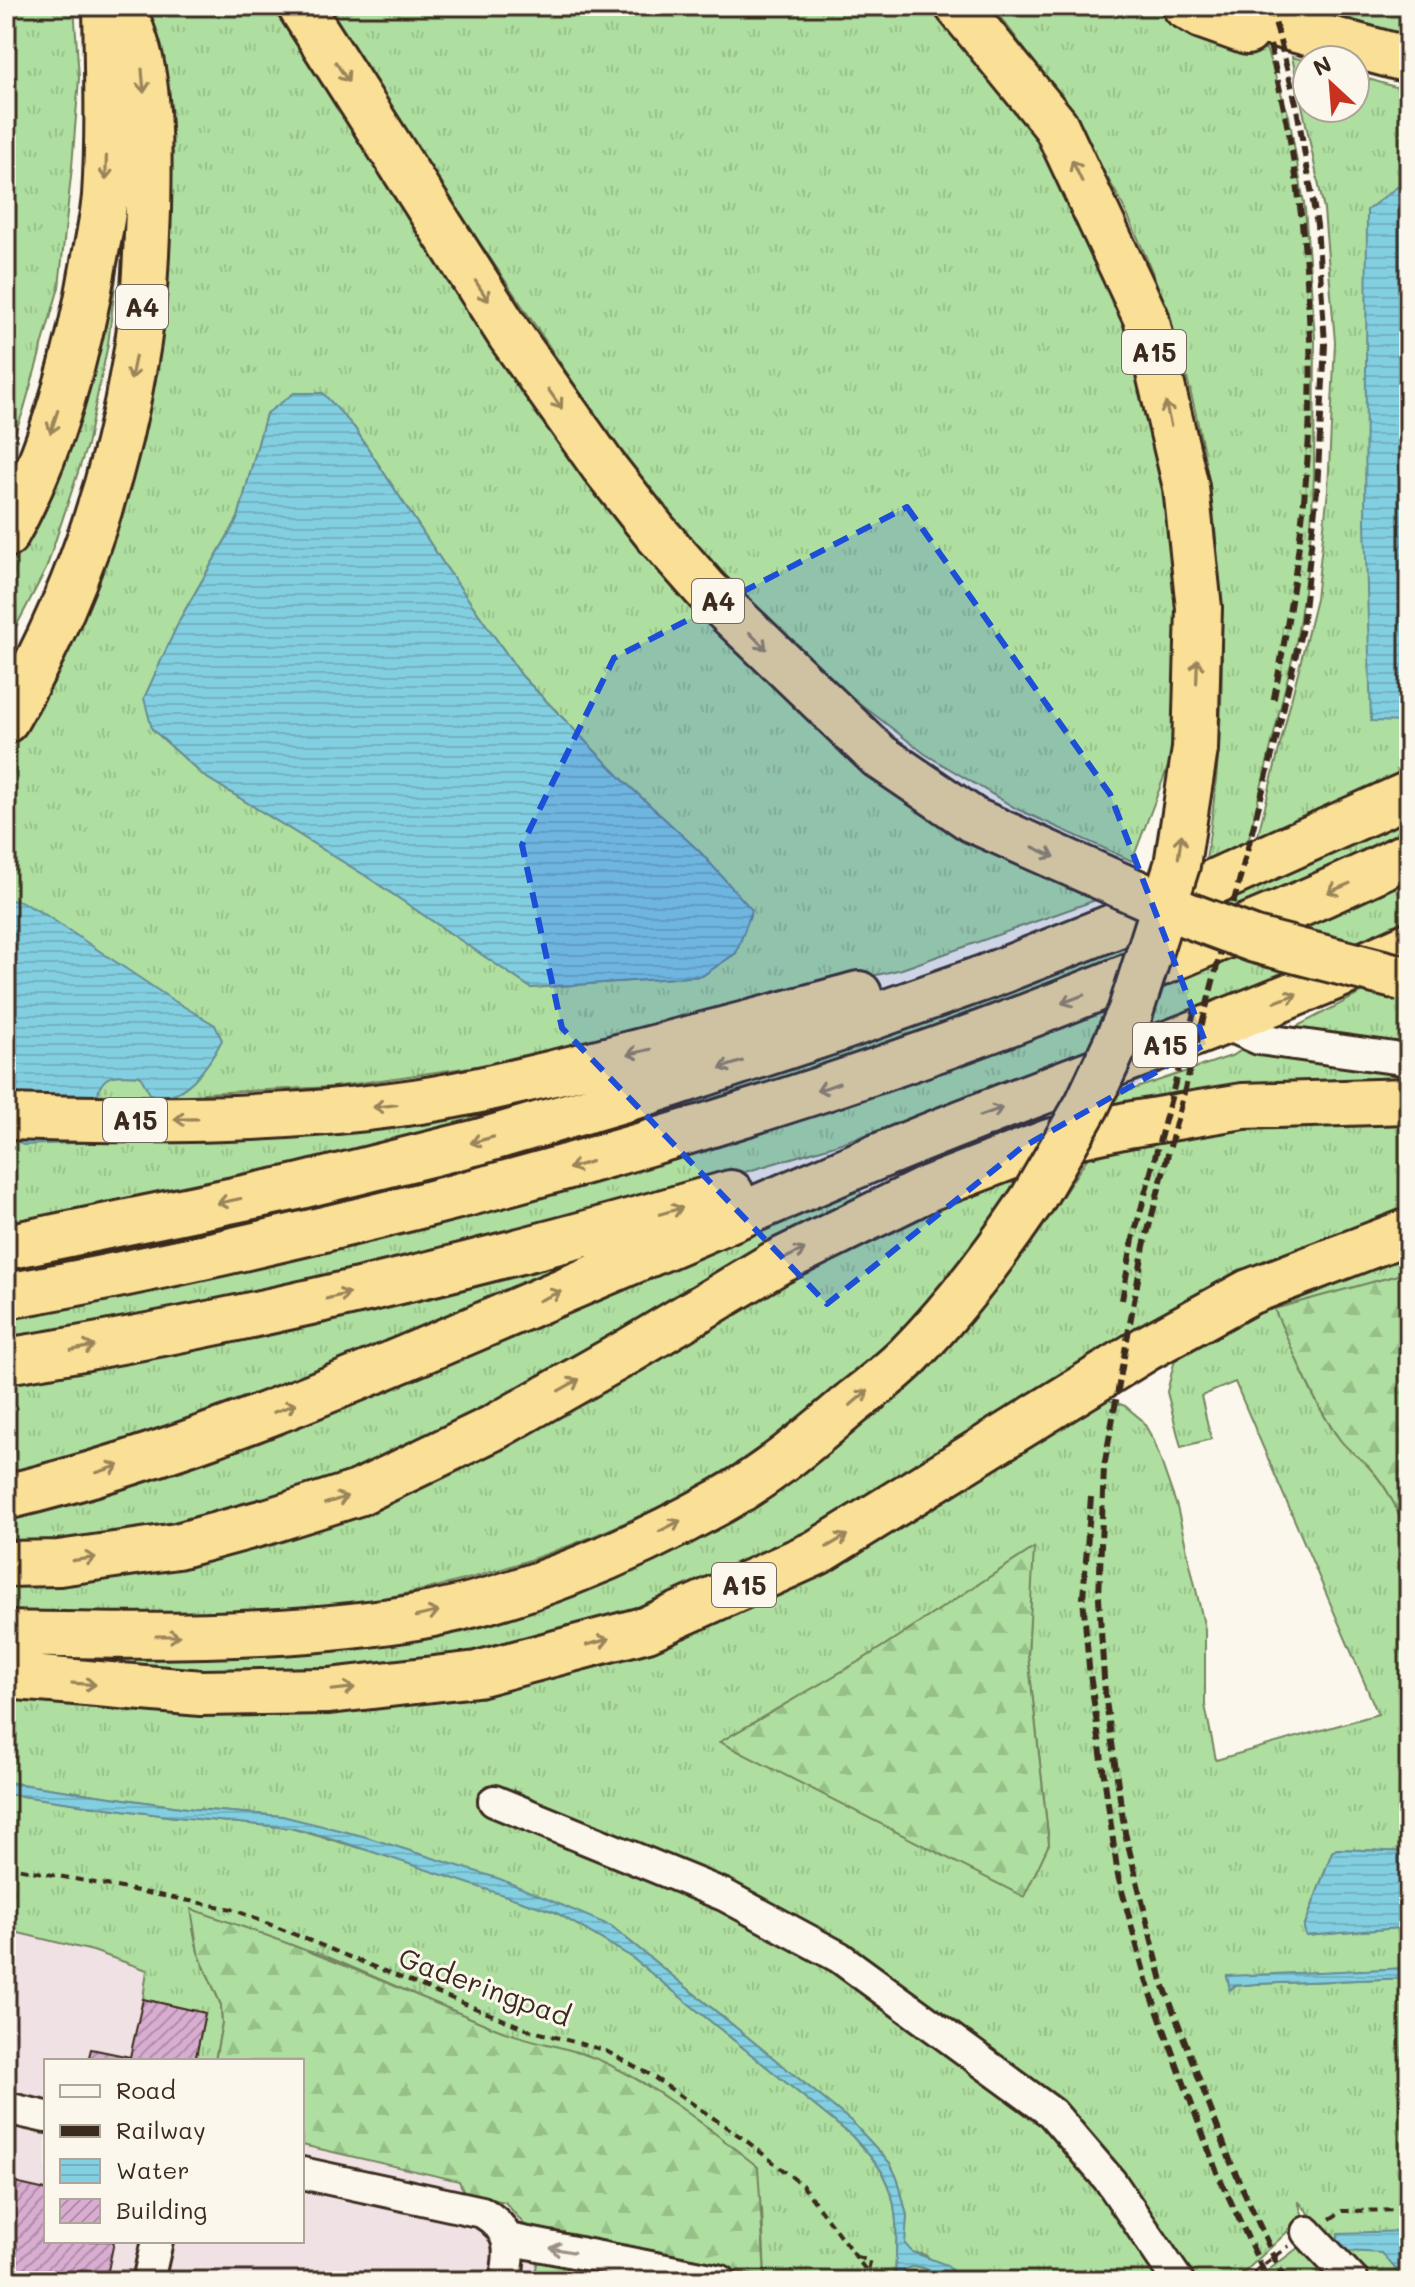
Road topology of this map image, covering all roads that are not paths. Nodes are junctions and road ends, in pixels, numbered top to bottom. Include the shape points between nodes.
1 (106, 6) edge
2 (123, 6) edge
3 (300, 6) edge
4 (958, 6) edge
5 (1185, 6) edge
6 (1221, 6) edge
7 (1291, 48) edge
8 (1409, 60) edge
9 (1371, 74) edge
10 (1409, 85) edge
11 (6, 535) edge
12 (6, 720) edge
13 (1409, 794) edge
14 (1409, 854) edge
15 (1120, 924) junction
16 (1407, 967) edge
17 (1223, 1023) junction
18 (1409, 1060) edge
19 (1409, 1101) edge
20 (6, 1117) edge
21 (918, 1139) junction
22 (1409, 1231) edge
23 (6, 1247) edge
24 (6, 1296) edge
25 (6, 1361) edge
26 (6, 1497) edge
27 (6, 1564) edge
28 (6, 1634) edge
29 (6, 1676) edge
30 (494, 1801) dead end
31 (6, 2108) edge
32 (44, 2117) edge
33 (304, 2173) edge
34 (1307, 2232) dead end
35 (508, 2239) junction
36 (157, 2243) edge
37 (148, 2281) edge
38 (505, 2281) edge
39 (721, 2281) edge
40 (1178, 2281) edge
41 (1353, 2281) edge

1 -> 11 highway, A4 via 105,199 90,285 76,353 49,438
2 -> 12 highway, A4 via 141,64 149,161 135,361 109,478 66,601
3 -> 16 highway, A4, bridge via 510,335 603,466 707,591 879,756 973,820 1213,925 1255,940
28 -> 4 highway, A15, bridge via 306,1631 407,1618 508,1595 575,1569 723,1500 799,1448 907,1357 995,1256 1032,1200 1087,1105 1130,1013 1177,865 1195,749 1199,608 1186,487 1146,318 1056,126
5 - 7 highway
6 - 8 highway
9 - 10 highway
13 - 15 highway, A15
14 -> 24 highway via 1109,985 780,1104 571,1168 305,1235
15 -> 20 highway, A15 via 670,1045 401,1104 264,1118
15 -> 23 highway, A15 via 833,1031 493,1138 297,1187
17 -> 16 highway, A15 via 1312,988
17 - 18 street via 1259,1039
21 -> 17 highway, A15
27 -> 19 highway via 59,1563 177,1546 358,1493 495,1427 776,1263 929,1188 1049,1142 1243,1106
25 -> 21 highway, A15 via 301,1305 598,1232
26 -> 21 highway, A15 via 75,1481 331,1391
29 -> 22 highway, A15 via 201,1693 329,1691 477,1674 647,1629 816,1553 1147,1348 1249,1292
30 - 40 street via 724,1895 839,1957 1052,2113 1111,2182
31 - 32 street
33 - 35 street via 482,2212 497,2221
34 - 41 street
35 - 38 street
39 -> 35 street
36 - 37 street

